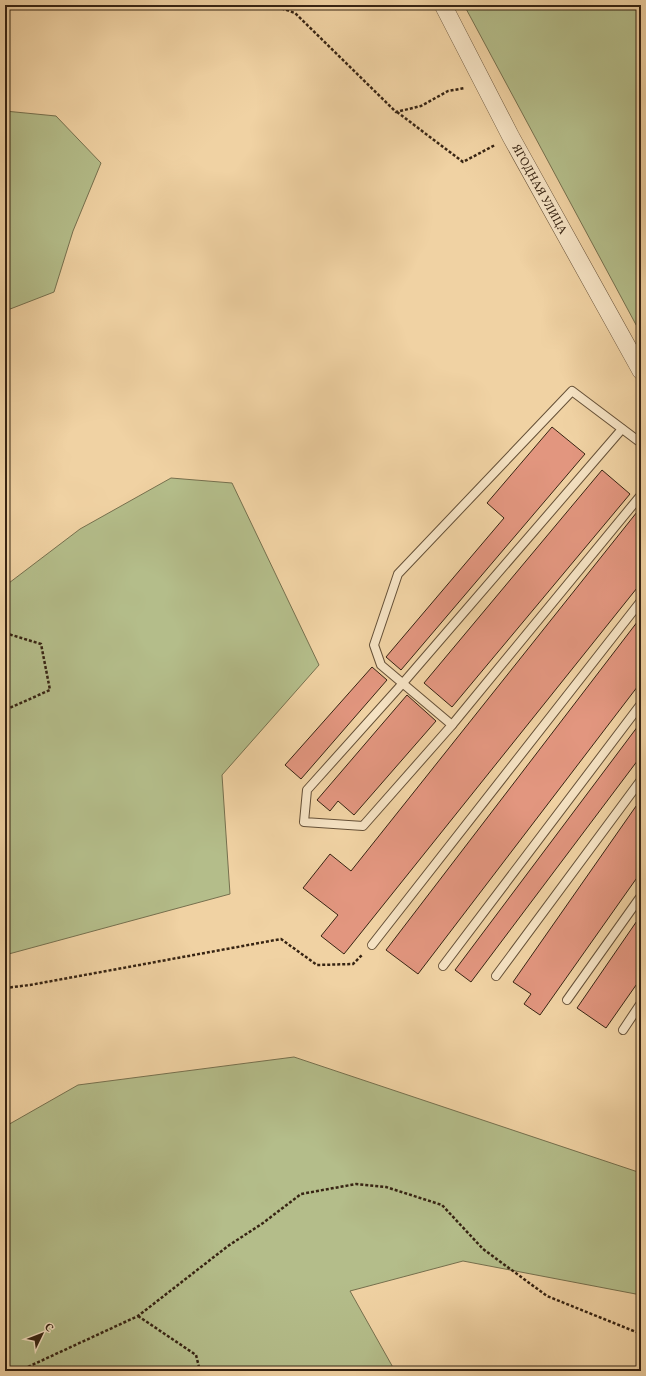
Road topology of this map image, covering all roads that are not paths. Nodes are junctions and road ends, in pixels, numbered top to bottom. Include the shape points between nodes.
1 (443, 5) edge
2 (641, 372) edge
3 (622, 429) junction
4 (641, 443) edge
5 (641, 495) edge
6 (641, 601) edge
7 (403, 683) junction
8 (641, 704) edge
9 (452, 725) junction
10 (641, 780) edge
11 (641, 896) edge
12 (372, 945) road end
13 (442, 966) dead end
14 (496, 976) dead end
15 (567, 1000) dead end
16 (641, 1003) edge
17 (623, 1030) dead end

1 - 2 street, ЯГОДНАЯ УЛИЦА via 511,136
3 - 4 lane
3 - 7 lane
3 - 7 lane via 572,391 398,574 374,645 381,665
5 - 9 lane
6 - 12 lane
7 - 9 lane
7 - 9 lane via 307,790 304,822 363,826
8 - 13 lane
10 - 14 lane
11 - 15 lane
16 - 17 lane

